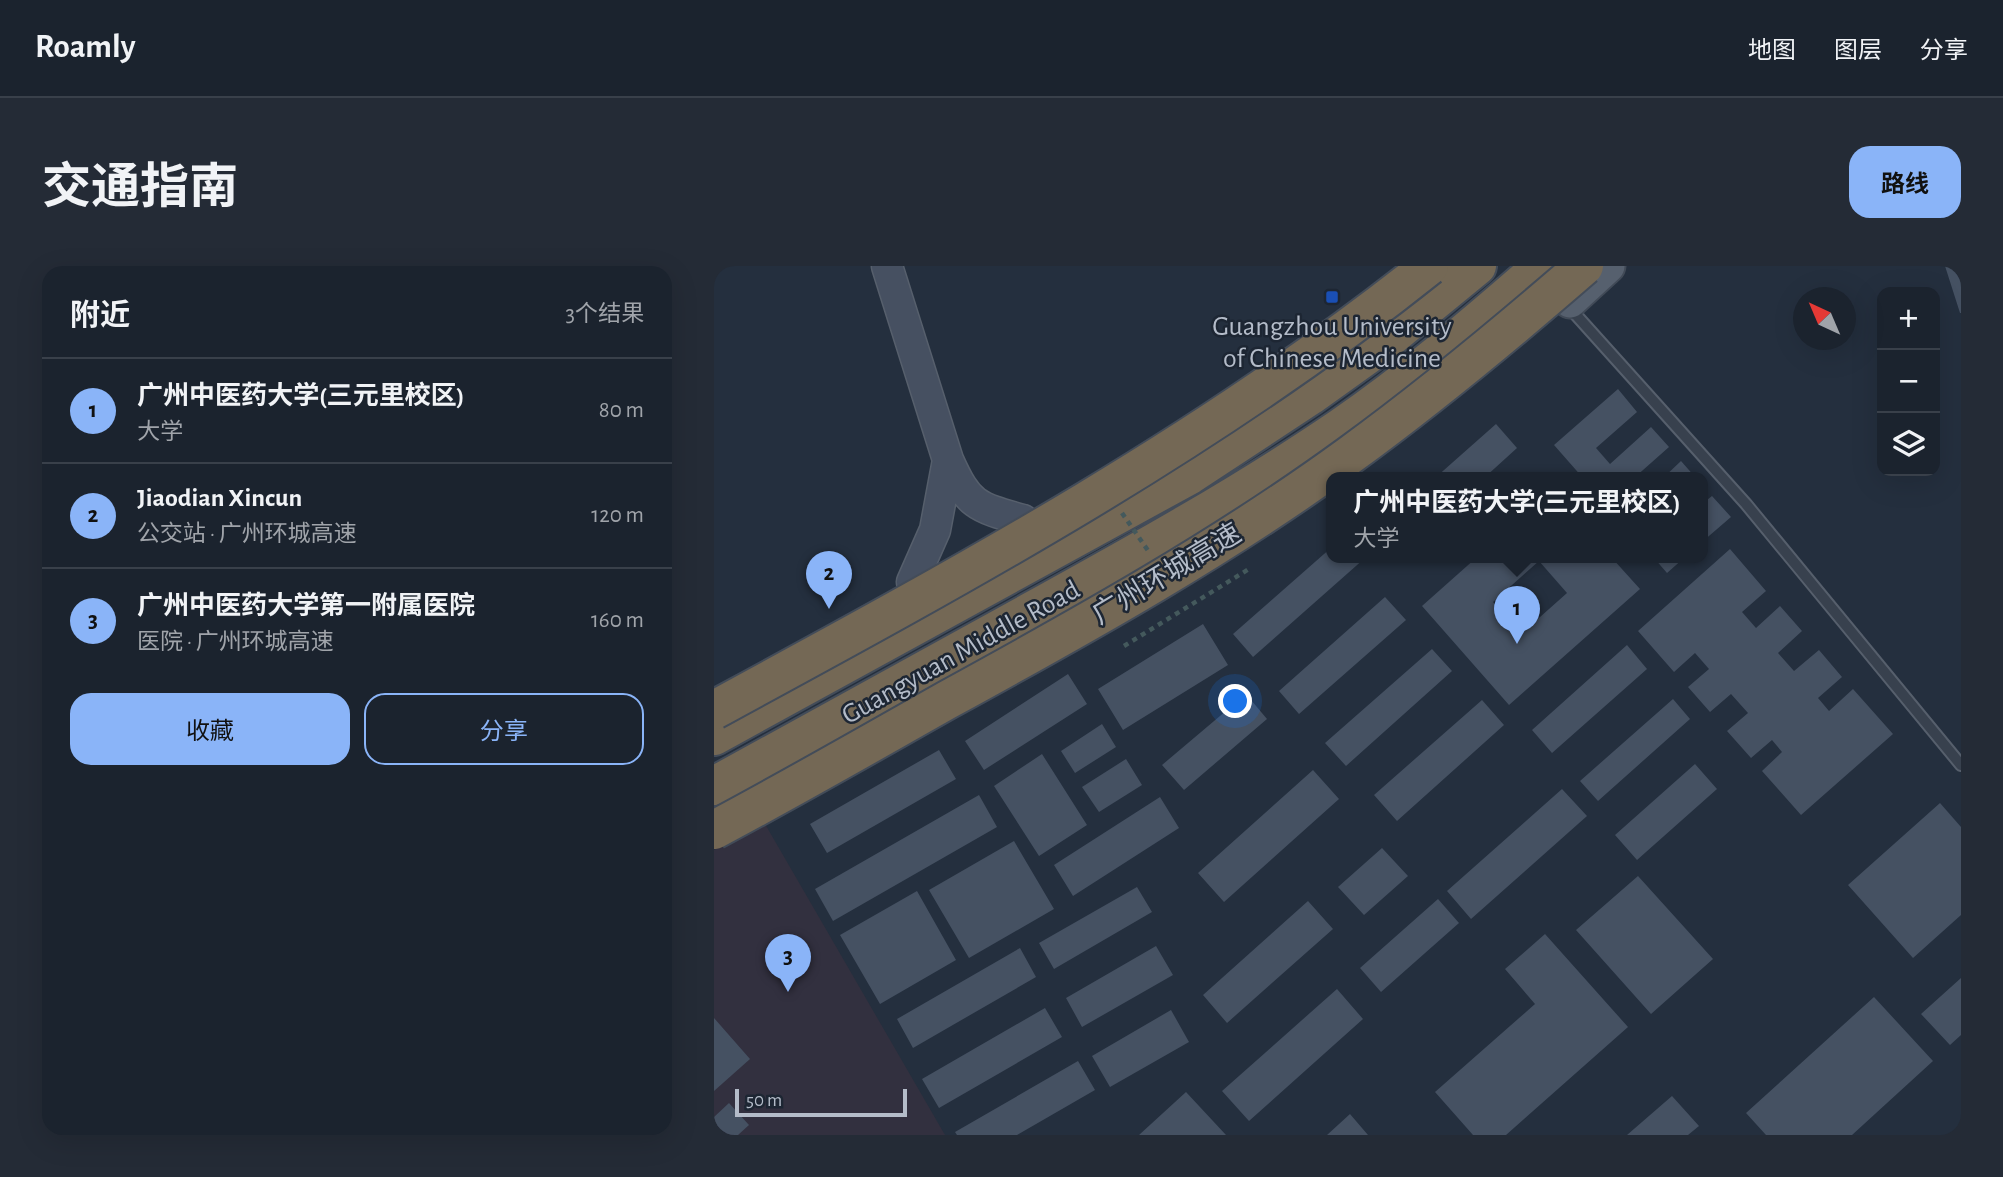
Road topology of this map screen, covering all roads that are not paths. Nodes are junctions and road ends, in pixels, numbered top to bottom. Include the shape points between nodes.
1 (887, 266) edge
2 (1405, 266) edge
3 (1430, 266) edge
4 (1477, 266) edge
5 (1542, 266) edge
6 (1584, 266) edge
7 (1608, 266) edge
8 (1566, 304) junction
9 (948, 460) junction
10 (1350, 472) edge
11 (1326, 489) edge
12 (1107, 519) junction
13 (1023, 520) junction
14 (912, 582) junction
15 (837, 670) junction
16 (884, 692) junction
17 (717, 697) edge
18 (714, 736) edge
19 (1961, 765) edge
20 (848, 775) junction
21 (714, 786) edge
22 (714, 830) edge
23 (714, 848) edge

1 - 9 street
2 - 13 main road via 1256,375
3 - 17 highway, bridge via 1349,328 1182,442 987,559
4 - 12 highway, Guangyuan Middle Road via 1310,396 1190,475
5 - 16 highway, Guangyuan Middle Road via 1451,345 1340,428 1121,562
6 - 22 highway, 广州环城高速, bridge via 1419,404 1228,537 1021,660
7 - 8 main road
8 - 10 main road
8 - 19 lane via 1746,504
9 - 13 street via 961,490 975,502
9 - 14 street via 935,530
11 - 20 main road via 1113,625
12 - 13 main road
12 - 15 highway, Guangyuan Middle Road
13 - 14 main road
14 - 15 main road via 878,631
14 - 17 main road
15 - 18 highway, Guangyuan Middle Road
16 - 20 main road
16 - 21 highway, Guangyuan Middle Road
20 - 23 main road

